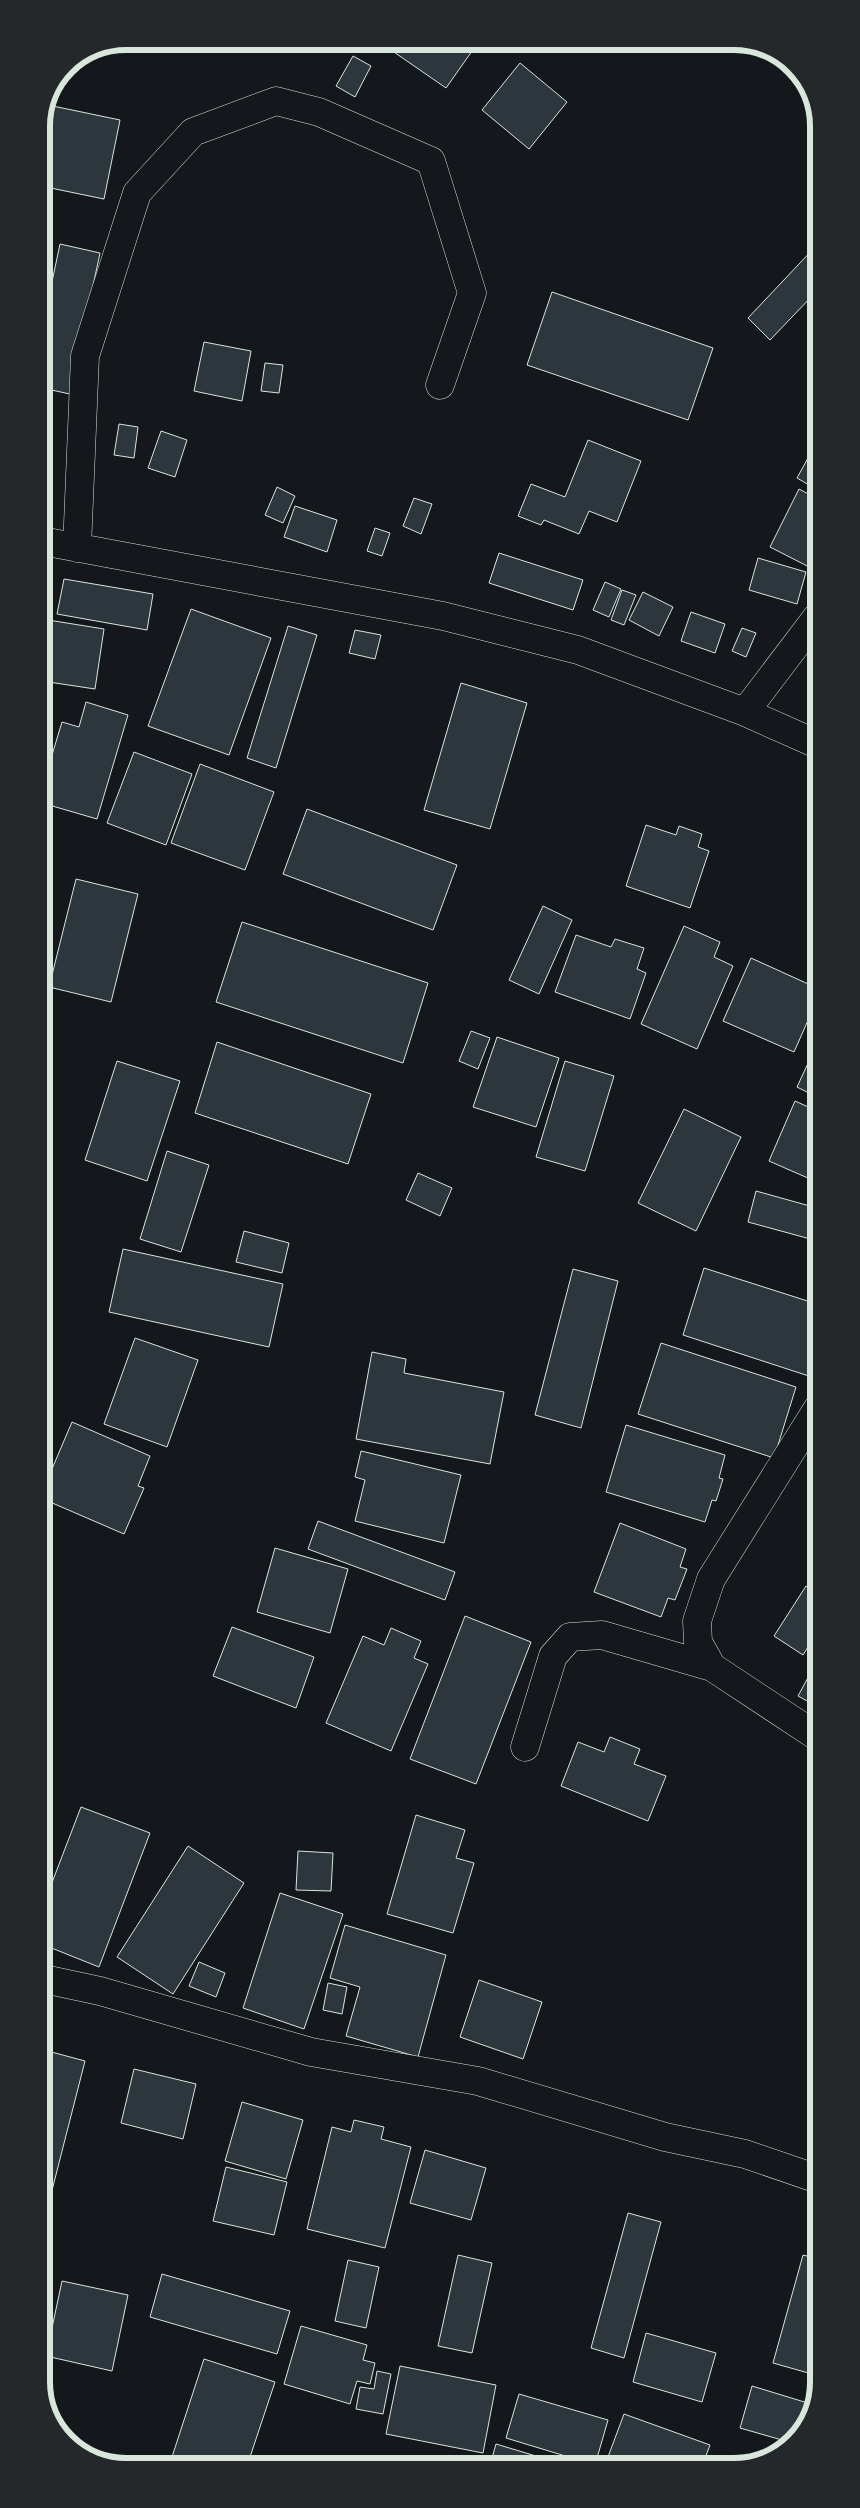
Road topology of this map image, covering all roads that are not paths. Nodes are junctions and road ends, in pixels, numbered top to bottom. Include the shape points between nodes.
1 (440, 385) dead end
2 (50, 543) edge
3 (77, 548) junction
4 (810, 626) edge
5 (745, 712) junction
6 (810, 741) edge
7 (810, 1421) edge
8 (712, 1667) junction
9 (810, 1732) edge
10 (525, 1747) dead end
11 (50, 1980) edge
12 (810, 2176) edge

1 - 3 street via 472,293 431,161 319,112 276,101 193,132 137,193 85,356
2 - 3 street
3 - 5 street via 443,616 578,650
4 - 5 street
5 - 6 street
7 - 8 street via 711,1579 697,1621 698,1642
8 - 9 street
8 - 10 street via 602,1635 570,1637 553,1656
11 - 12 street via 100,1991 311,2052 478,2081 665,2137 745,2154

